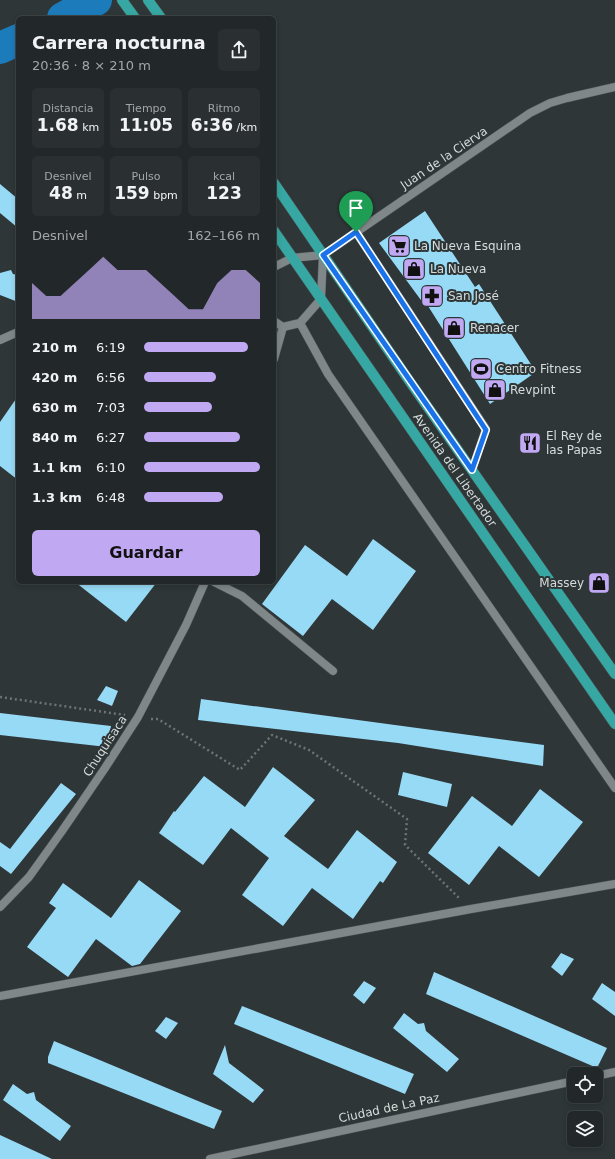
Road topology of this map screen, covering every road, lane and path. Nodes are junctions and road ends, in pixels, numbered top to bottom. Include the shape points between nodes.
1 (122, 0) edge
2 (150, 2) edge
3 (134, 16) edge
4 (160, 16) edge
5 (615, 87) edge
6 (276, 186) edge
7 (356, 232) junction
8 (276, 235) edge
9 (323, 255) junction
10 (292, 258) junction
11 (276, 266) edge
12 (321, 299) junction
13 (276, 322) edge
14 (300, 323) junction
15 (283, 327) junction
16 (16, 333) edge
17 (0, 340) edge
18 (276, 352) edge
19 (472, 470) junction
20 (204, 584) edge
21 (218, 584) edge
22 (333, 671) dead end
23 (615, 674) edge
24 (0, 697) edge
25 (138, 717) junction
26 (615, 724) edge
27 (615, 788) edge
28 (615, 884) edge
29 (0, 907) edge
30 (470, 909) junction
31 (0, 996) edge
32 (615, 1072) edge
33 (603, 1075) edge
34 (567, 1082) edge
35 (210, 1159) edge

1 - 3 main road
2 - 4 main road
5 - 7 street, Juan de la Cierva via 567,98 530,113
6 - 9 main road, Avenida del Libertador
7 - 9 street, Juan de la Cierva
7 - 19 street via 486,430
8 - 10 main road, Avenida del Libertador
9 - 10 street, Juan de la Cierva
9 - 12 street
9 - 19 main road, Avenida del Libertador
10 - 11 street
10 - 12 main road, Avenida del Libertador
12 - 14 street
12 - 26 main road, Avenida del Libertador
13 - 15 street
14 - 15 street
14 - 27 street via 328,374
15 - 18 street
16 - 17 street
19 - 23 main road, Avenida del Libertador
20 - 25 street, Chuquisaca via 186,625
21 - 22 street via 242,596
24 - 25 path
25 - 29 street, Chuquisaca via 29,877
25 - 30 path via 158,719 240,770 272,735 309,750 407,819 405,845
28 - 30 street
30 - 31 street
32 - 33 street
34 - 35 street, Ciudad de La Paz

